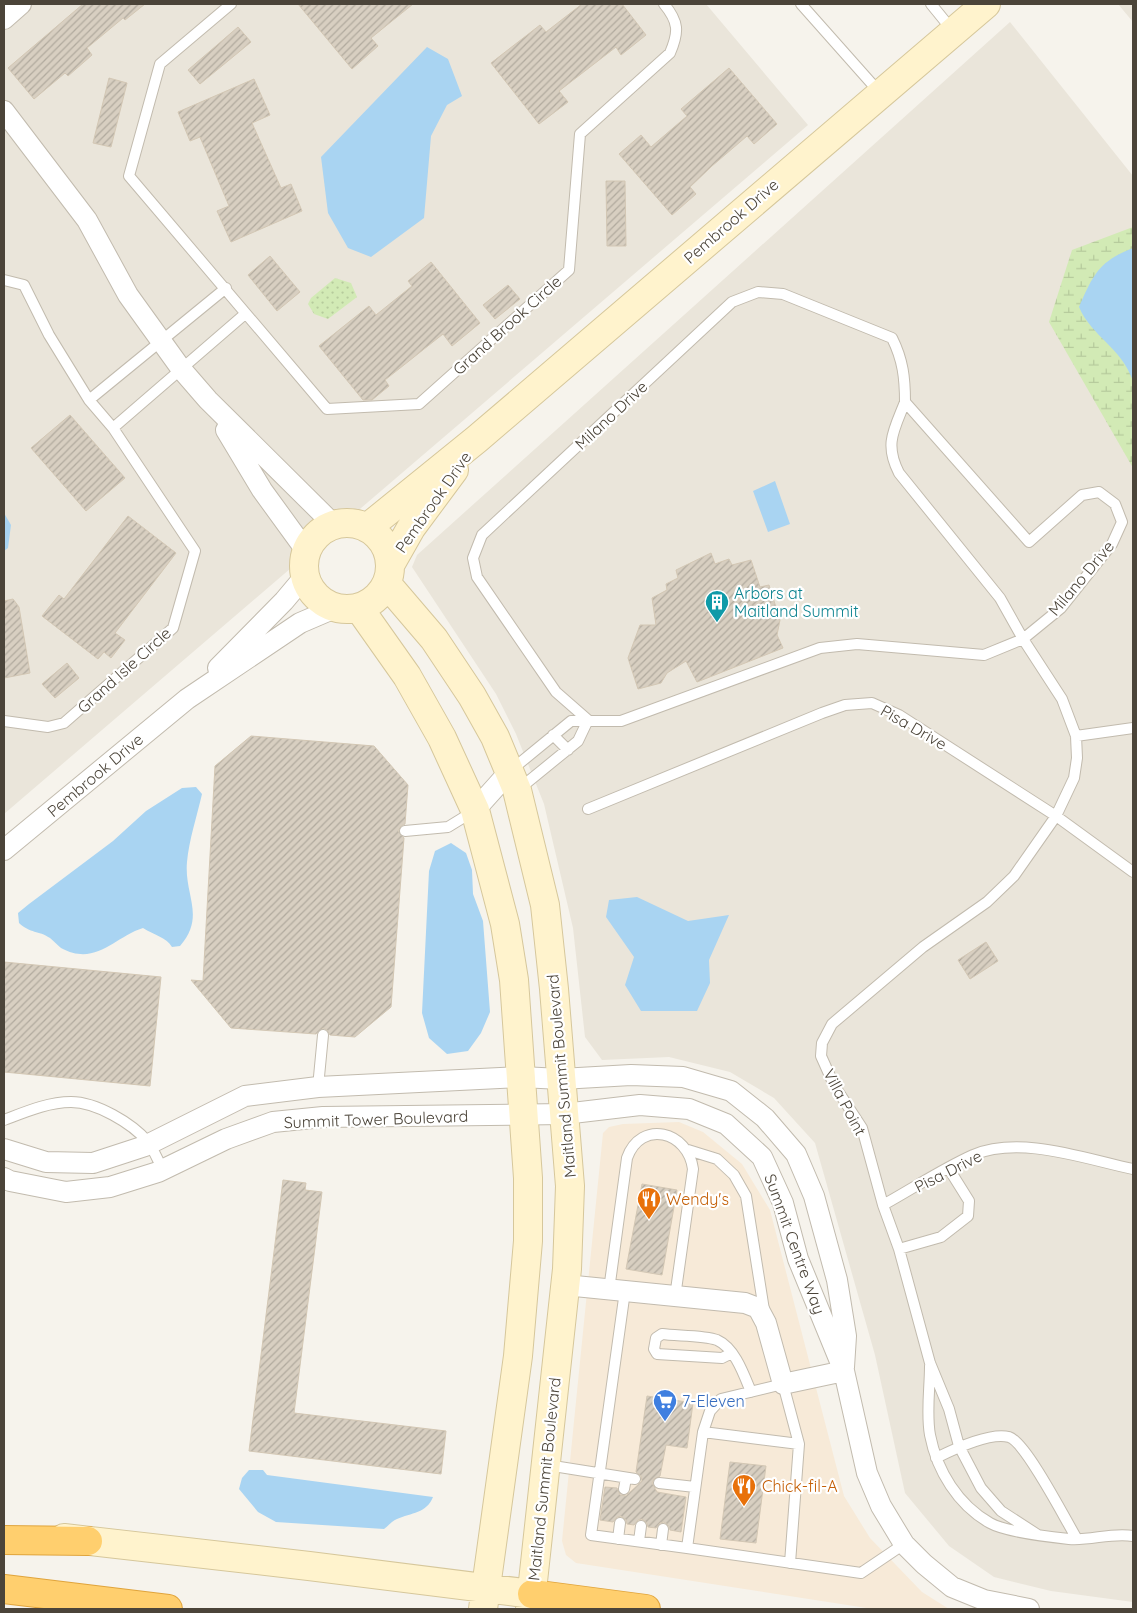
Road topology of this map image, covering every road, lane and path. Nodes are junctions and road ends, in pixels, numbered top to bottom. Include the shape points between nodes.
1 (21, 4) edge
2 (231, 4) edge
3 (664, 4) edge
4 (803, 4) edge
5 (931, 4) edge
6 (986, 4) edge
7 (4, 19) edge
8 (953, 32) junction
9 (880, 94) junction
10 (4, 111) edge
11 (4, 280) edge
12 (226, 288) junction
13 (245, 314) junction
14 (160, 340) junction
15 (182, 370) junction
16 (88, 400) junction
17 (208, 400) junction
18 (905, 402) junction
19 (113, 428) junction
20 (477, 439) junction
21 (334, 525) junction
22 (367, 528) junction
23 (306, 564) junction
24 (389, 574) junction
25 (347, 608) junction
26 (1023, 639) junction
27 (187, 699) junction
28 (588, 720) junction
29 (4, 721) edge
30 (1133, 728) edge
31 (553, 735) junction
32 (1076, 736) junction
33 (568, 750) junction
34 (514, 781) junction
35 (588, 809) dead end
36 (475, 810) junction
37 (1056, 816) junction
38 (405, 831) dead end
39 (4, 850) edge
40 (1133, 872) edge
41 (323, 1034) dead end
42 (521, 1077) junction
43 (561, 1080) junction
44 (318, 1087) junction
45 (564, 1114) junction
46 (524, 1115) junction
47 (4, 1120) edge
48 (149, 1144) junction
49 (4, 1149) edge
50 (688, 1150) junction
51 (949, 1169) junction
52 (1133, 1169) edge
53 (163, 1170) junction
54 (4, 1178) edge
55 (883, 1205) junction
56 (899, 1249) junction
57 (565, 1285) junction
58 (617, 1290) junction
59 (675, 1296) junction
60 (766, 1322) junction
61 (730, 1354) junction
62 (930, 1363) junction
63 (844, 1371) junction
64 (783, 1384) junction
65 (750, 1392) junction
66 (703, 1432) junction
67 (799, 1444) junction
68 (960, 1446) junction
69 (936, 1458) junction
70 (546, 1465) junction
71 (599, 1474) junction
72 (665, 1487) dead end
73 (695, 1487) junction
74 (624, 1489) dead end
75 (620, 1523) dead end
76 (641, 1526) dead end
77 (663, 1529) dead end
78 (4, 1532) edge
79 (1038, 1535) junction
80 (1133, 1536) edge
81 (618, 1538) junction
82 (1077, 1539) junction
83 (4, 1540) edge
84 (88, 1541) junction
85 (639, 1541) junction
86 (661, 1544) junction
87 (904, 1544) junction
88 (687, 1548) junction
89 (790, 1563) junction
90 (4, 1589) edge
91 (485, 1599) edge
92 (531, 1602) edge
93 (168, 1609) edge
94 (646, 1609) edge
95 (1029, 1609) edge

1 - 7 street
2 - 12 lane, Grand Brook Circle via 160,64 129,176
3 - 13 lane, Grand Brook Circle via 672,14 678,34 670,53 580,134 569,270 419,404 327,409
4 - 9 lane
5 - 8 lane
6 - 8 street, Pembrook Drive
8 - 9 street, Pembrook Drive
9 - 20 street, Pembrook Drive
10 - 14 street via 87,220 128,295
11 - 16 lane, Grand Isle Circle via 24,285
12 - 13 lane, Grand Brook Circle
12 - 14 lane
13 - 15 lane
14 - 15 street
14 - 16 lane
15 - 17 street
15 - 19 lane
16 - 19 lane, Grand Isle Circle
17 - 21 street
17 - 23 street
18 - 26 lane, Milano Drive via 891,440 891,457 899,473 1000,598
18 - 26 lane, Milano Drive via 1029,542 1082,495 1099,492 1115,504 1122,522 1112,544 1060,608
18 - 28 lane, Milano Drive via 906,378 901,356 892,338 783,294 758,292 732,302 482,535 472,558 477,577 556,692
19 - 29 lane, Grand Isle Circle via 195,552 173,628 64,723 48,727
20 - 22 street, Pembrook Drive
20 - 24 street, Pembrook Drive via 411,528
21 - 22 street via 352,523
21 - 23 street via 321,532
22 - 24 street via 379,536 387,549
23 - 25 street via 311,590 321,601
23 - 27 street, Pembrook Drive via 284,602
24 - 25 street via 373,601
24 - 34 street, Maitland Summit Boulevard via 472,696
25 - 27 street, Pembrook Drive via 300,623
25 - 36 street via 407,676 442,738
26 - 28 lane, Milano Drive via 984,654 856,644 820,648 621,721
26 - 32 lane, Milano Drive via 1062,698
27 - 39 street, Pembrook Drive
28 - 31 lane, Milano Drive via 571,721
28 - 33 lane, Milano Drive via 578,741
30 - 32 lane
31 - 33 lane
31 - 34 lane, Milano Drive
32 - 37 lane, Milano Drive via 1074,778
33 - 34 lane, Milano Drive
34 - 36 street, Milano Drive
34 - 43 street, Maitland Summit Boulevard via 544,906
35 - 37 lane, Pisa Drive via 822,713 845,705 872,703 899,715
36 - 38 lane via 448,827
36 - 42 street via 505,924 514,980
37 - 40 lane, Pisa Drive
37 - 55 lane, Villa Point via 1014,876 987,902 924,947 832,1024 822,1043 821,1056 834,1085 862,1128
41 - 44 lane
42 - 43 street, Summit Centre Way
42 - 44 street, Summit Tower Boulevard
42 - 46 street
43 - 45 street, Maitland Summit Boulevard
43 - 63 street, Summit Centre Way via 683,1077 731,1091 765,1118 796,1154 814,1196 837,1280 845,1327
44 - 48 street, Summit Tower Boulevard via 245,1096
45 - 46 street, Summit Centre Way
45 - 57 street, Maitland Summit Boulevard via 570,1186
45 - 63 street, Summit Centre Way via 640,1105 689,1109 726,1124 762,1158 783,1203 798,1259
46 - 53 street, Summit Tower Boulevard via 323,1117 273,1122 226,1139
46 - 91 street via 528,1241 518,1356
47 - 48 lane via 43,1106 72,1102 106,1111 132,1127
48 - 49 street, Summit Tower Boulevard via 93,1163 46,1162
48 - 53 lane
50 - 58 lane via 680,1141 656,1134 644,1137 630,1150 626,1158
50 - 59 lane via 693,1170
50 - 60 lane via 717,1159 734,1175 746,1196
51 - 52 lane, Pisa Drive via 974,1155 1007,1147 1034,1148
51 - 55 lane, Pisa Drive
51 - 56 lane via 969,1201 968,1216 941,1237
53 - 54 street, Summit Tower Boulevard via 110,1187 66,1192
55 - 56 lane, Villa Point
56 - 62 lane, Villa Point
57 - 58 street
57 - 70 street, Maitland Summit Boulevard
58 - 59 street
58 - 71 lane
59 - 60 street via 745,1303 758,1308
60 - 64 street
61 - 61 lane via 715,1339 662,1334 656,1338 654,1349 657,1354 722,1358
61 - 65 lane via 742,1369
62 - 68 lane, Villa Point
62 - 69 lane, Villa Point via 930,1433
63 - 64 street
63 - 87 street, Summit Centre Way via 867,1473 881,1506
64 - 65 lane
64 - 67 lane
65 - 66 lane via 721,1399 710,1411
66 - 67 lane
66 - 73 lane
67 - 89 lane
68 - 69 lane
68 - 79 lane, Villa Point via 981,1488 1001,1511
68 - 82 lane via 998,1437 1016,1440
69 - 79 lane, Villa Point via 954,1490 976,1513 992,1524
70 - 71 lane
70 - 92 street, Maitland Summit Boulevard
71 - 74 lane via 631,1479
71 - 81 lane via 591,1535
72 - 73 lane
73 - 88 lane
75 - 81 lane
76 - 85 lane
77 - 86 lane
78 - 84 street
79 - 82 lane, Villa Point
80 - 82 lane, Villa Point
81 - 85 lane
83 - 84 highway
84 - 91 street via 309,1566
85 - 86 lane
86 - 88 lane
87 - 89 lane via 861,1573
87 - 95 street, Summit Centre Way via 952,1587 984,1600
88 - 89 lane
90 - 93 highway
91 - 92 street
92 - 94 highway

